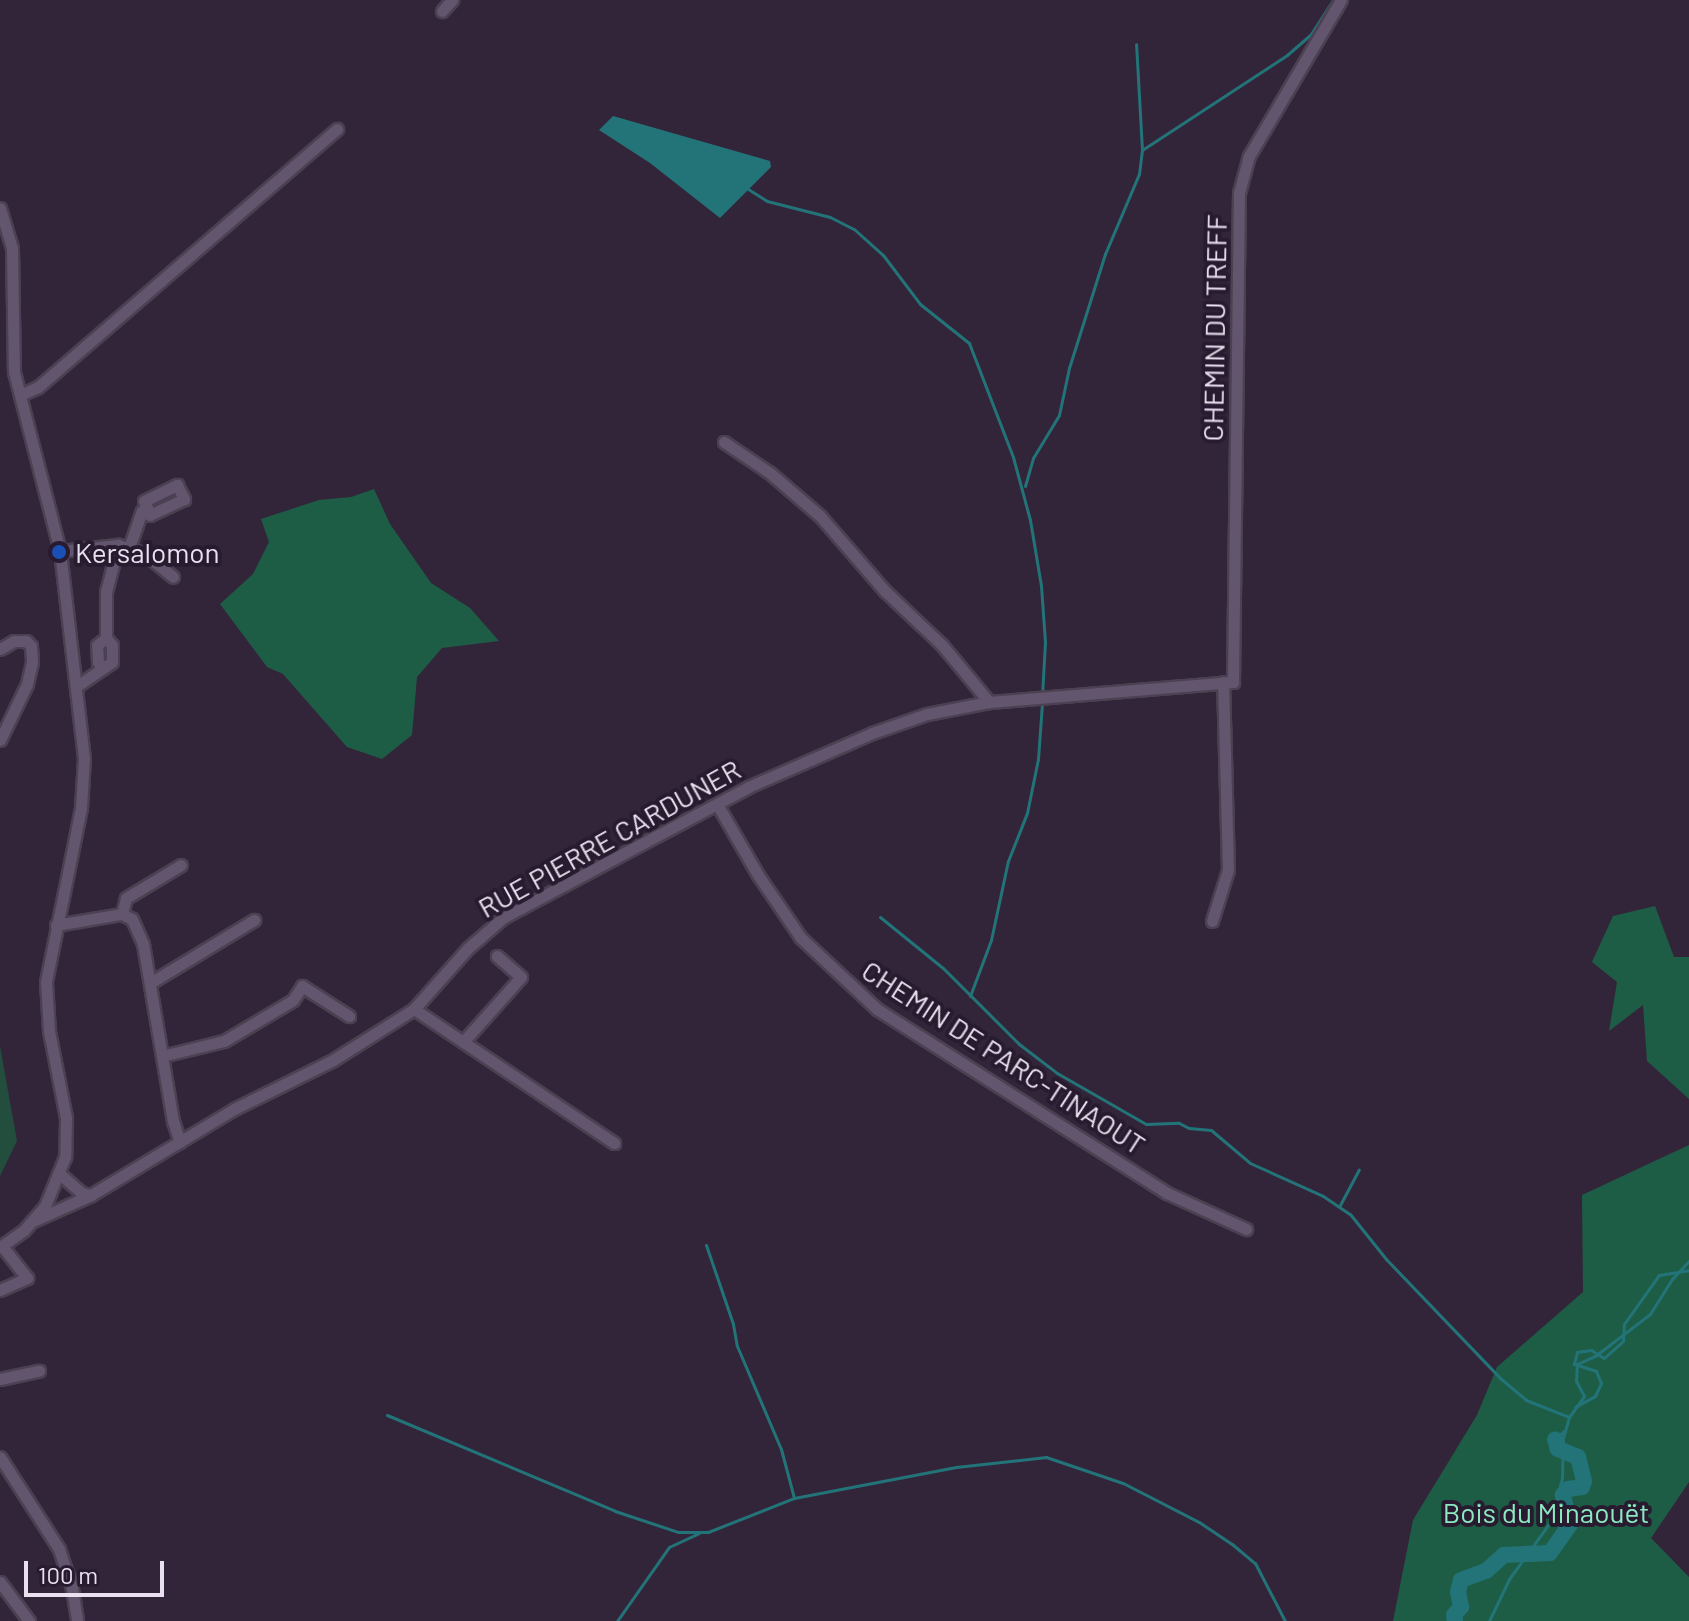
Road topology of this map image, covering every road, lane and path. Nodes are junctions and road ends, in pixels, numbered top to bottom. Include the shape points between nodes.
1 (452, 0) edge
2 (1341, 0) edge
3 (442, 11) dead end
4 (337, 129) dead end
5 (0, 208) edge
6 (20, 395) junction
7 (724, 442) dead end
8 (147, 508) dead end
9 (123, 546) junction
10 (60, 551) junction
11 (173, 577) dead end
12 (0, 649) edge
13 (1228, 682) junction
14 (77, 686) junction
15 (989, 702) junction
16 (0, 740) edge
17 (717, 804) junction
18 (181, 865) dead end
19 (122, 914) junction
20 (254, 920) dead end
21 (1212, 921) dead end
22 (56, 925) junction
23 (497, 956) dead end
24 (150, 983) junction
25 (414, 1009) junction
26 (349, 1016) dead end
27 (463, 1042) junction
28 (162, 1056) junction
29 (180, 1142) junction
30 (614, 1143) dead end
31 (61, 1175) junction
32 (91, 1195) junction
33 (33, 1221) junction
34 (1246, 1229) dead end
35 (1, 1247) edge
36 (0, 1290) edge
37 (39, 1371) dead end
38 (0, 1379) edge
39 (0, 1457) edge
40 (0, 1582) edge
41 (29, 1621) edge
42 (77, 1621) edge

1 - 3 street
2 - 13 street, CHEMIN DU TREFF via 1249,156 1239,193
4 - 6 street via 38,387
5 - 6 street via 12,248 14,372
6 - 10 street
7 - 15 street via 820,516
8 - 9 street
9 - 10 street
9 - 11 street via 145,554
9 - 14 street via 106,592 106,638 97,645 103,668
10 - 14 street
12 - 16 street via 26,641 32,662
13 - 15 street, RUE PIERRE CARDUNER
13 - 21 street, CHEMIN DU TREFF via 1228,870
14 - 22 street via 82,791
15 - 17 street, RUE PIERRE CARDUNER via 927,714 872,733
17 - 25 street, RUE PIERRE CARDUNER via 504,917 467,949
17 - 34 street, CHEMIN DE PARC-TINAOUT via 801,938 877,1009 1167,1193
18 - 19 street via 126,898
19 - 22 street
19 - 24 street via 132,919 139,933
20 - 24 street
22 - 31 street via 46,982 49,1031 67,1127
23 - 27 street via 521,977
24 - 28 street
25 - 27 street
25 - 29 street, RUE PIERRE CARDUNER via 333,1060
26 - 28 street via 302,986 293,1000 224,1041
27 - 30 street
28 - 29 street
29 - 32 street, RUE PIERRE CARDUNER
31 - 32 street
31 - 33 street
32 - 33 street, RUE PIERRE CARDUNER
33 - 35 street
35 - 36 street via 27,1278
37 - 38 street
39 - 42 street via 59,1549
40 - 41 street

